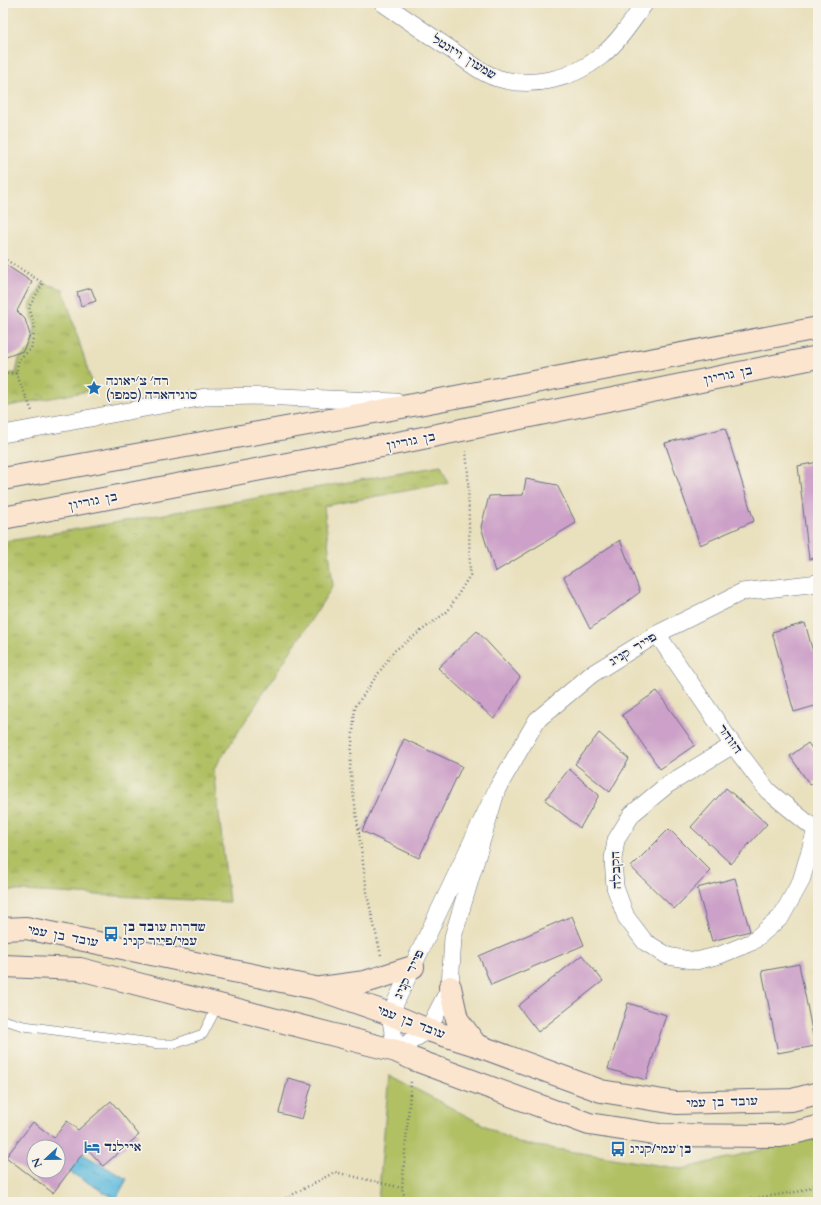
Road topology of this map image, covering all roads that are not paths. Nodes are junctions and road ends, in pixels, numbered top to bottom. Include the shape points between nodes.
1 (383, 3) edge
2 (645, 3) edge
3 (818, 328) edge
4 (818, 357) edge
5 (424, 403) junction
6 (3, 434) edge
7 (3, 479) edge
8 (3, 518) edge
9 (818, 584) edge
10 (657, 634) junction
11 (733, 745) junction
12 (497, 789) junction
13 (817, 830) edge
14 (3, 929) edge
15 (3, 966) edge
16 (413, 967) junction
17 (450, 987) junction
18 (315, 988) junction
19 (218, 1005) junction
20 (390, 1014) junction
21 (3, 1020) edge
22 (428, 1030) junction
23 (476, 1045) junction
24 (404, 1055) junction
25 (818, 1093) edge
26 (818, 1128) edge

1 - 2 street, שמעון ויזנטל via 472,64 496,78 516,82 554,79 577,72 601,56 627,29
3 - 5 street
4 - 8 street, בן גוריון via 408,441
5 - 6 street via 260,396 205,397
5 - 7 street
9 - 10 street, פייר קניג via 742,592
10 - 11 street, הזוהר
10 - 12 street, פייר קניג via 592,674 537,720
11 - 13 street, הזוהר via 768,791
11 - 13 street, הקבלה via 667,785 632,814 616,840 613,859 615,887 626,917 645,942 668,956 696,960 720,955 752,942 781,917 801,881
12 - 16 street, פייר קניג
12 - 17 street, פייר קניג via 453,937
14 - 18 street, עובד בן עמי via 26,928
15 - 19 street via 80,969
16 - 18 street via 365,982
16 - 20 street, פייר קניג
17 - 22 street, פייר קניג
17 - 23 street via 457,1019
18 - 20 street, עובד בן עמי
19 - 21 lane via 204,1034 174,1044 24,1026
19 - 24 street
20 - 22 street, עובד בן עמי
20 - 24 street
22 - 23 street, עובד בן עמי
22 - 24 street, פייר קניג
23 - 25 street, עובד בן עמי via 601,1091 676,1103 792,1100
24 - 26 street via 589,1124 660,1135 780,1136

